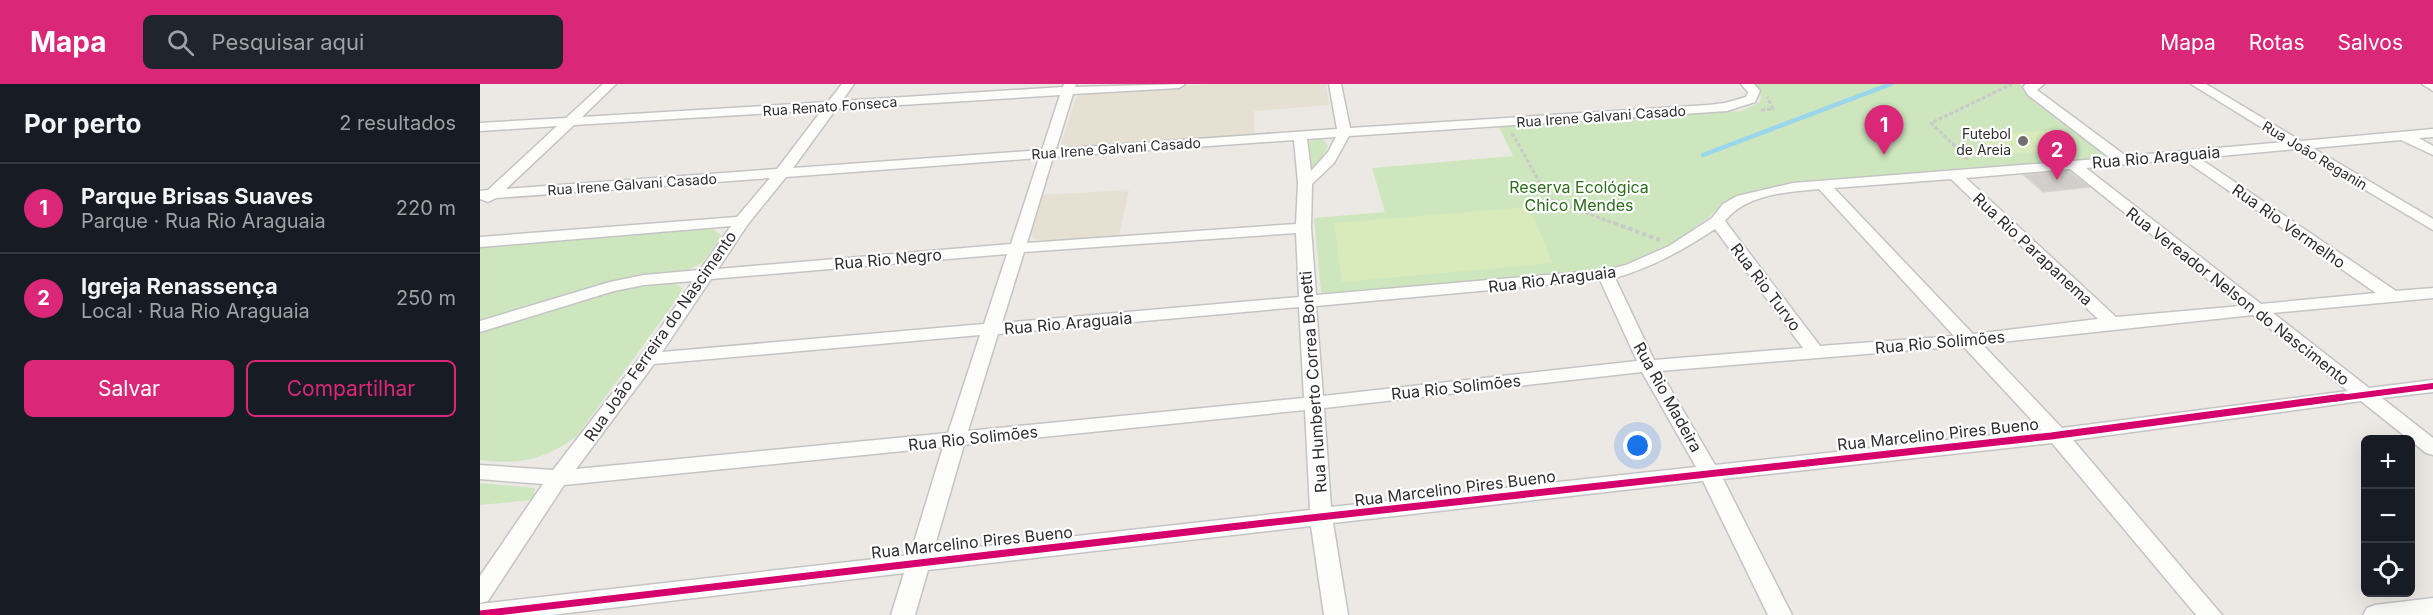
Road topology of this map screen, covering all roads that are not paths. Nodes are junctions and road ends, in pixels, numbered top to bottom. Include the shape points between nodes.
1 (610, 84) edge
2 (848, 84) edge
3 (1179, 84) edge
4 (1335, 84) edge
5 (1748, 84) edge
6 (2197, 84) edge
7 (2428, 84) edge
8 (2033, 86) edge
9 (2433, 87) edge
10 (1068, 88) edge
11 (832, 106) junction
12 (569, 122) junction
13 (480, 127) edge
14 (1344, 132) junction
15 (2433, 133) edge
16 (2403, 135) junction
17 (1300, 136) junction
18 (2299, 145) junction
19 (2433, 151) edge
20 (1047, 153) junction
21 (2186, 155) junction
22 (2122, 160) junction
23 (2073, 165) junction
24 (1958, 169) junction
25 (781, 174) junction
26 (1305, 183) junction
27 (1821, 183) junction
28 (486, 195) edge
29 (480, 205) edge
30 (1717, 220) junction
31 (742, 221) junction
32 (2433, 225) edge
33 (1303, 228) junction
34 (480, 242) edge
35 (1016, 248) junction
36 (706, 275) junction
37 (1606, 275) junction
38 (2433, 293) edge
39 (2391, 296) junction
40 (1308, 303) junction
41 (2256, 310) junction
42 (2112, 323) junction
43 (480, 327) edge
44 (992, 330) junction
45 (1968, 340) junction
46 (1816, 353) junction
47 (648, 359) junction
48 (1648, 366) junction
49 (2433, 386) edge
50 (2363, 394) junction
51 (1314, 403) junction
52 (2057, 435) junction
53 (955, 440) junction
54 (2433, 448) edge
55 (480, 472) edge
56 (1709, 472) junction
57 (558, 478) junction
58 (1321, 517) junction
59 (920, 561) junction
60 (480, 594) edge
61 (2433, 607) edge
62 (480, 614) edge
63 (903, 615) edge
64 (1336, 615) edge
65 (1780, 615) edge
66 (2210, 615) edge
67 (2375, 615) edge

1 - 12 street
2 - 11 street, Rua João Ferreira do Nascimento
3 - 10 street, Rua Renato Fonseca
4 - 14 street
5 - 14 street, Rua Irene Galvani Casado via 1754,91 1751,99 1708,109
6 - 18 street, Rua João Reganin
7 - 9 street
8 - 22 street via 2032,92
10 - 11 street, Rua Renato Fonseca
10 - 20 street
11 - 12 street, Rua Renato Fonseca
11 - 25 street, Rua João Ferreira do Nascimento
12 - 13 street, Rua Renato Fonseca
12 - 28 street
14 - 17 street, Rua Irene Galvani Casado
14 - 26 street via 1322,170
15 - 16 street, Rua Rio Araguaia
16 - 18 street, Rua Rio Araguaia
16 - 19 street
17 - 20 street, Rua Irene Galvani Casado
17 - 26 street, Rua Humberto Correa Bonetti
18 - 21 street, Rua Rio Araguaia
18 - 32 street, Rua João Reganin
20 - 25 street, Rua Irene Galvani Casado
20 - 35 street
21 - 22 street, Rua Rio Araguaia
21 - 39 street, Rua Rio Vermelho
22 - 23 street, Rua Rio Araguaia
23 - 24 street, Rua Rio Araguaia
23 - 41 street, Rua Vereador Nelson do Nascimento
24 - 27 street, Rua Rio Araguaia
24 - 42 street, Rua Rio Parapanema
25 - 28 street, Rua Irene Galvani Casado
25 - 31 street, Rua João Ferreira do Nascimento
26 - 33 street, Rua Humberto Correa Bonetti
27 - 30 street, Rua Rio Araguaia via 1758,193 1728,207
27 - 45 street
28 - 29 street
30 - 37 street, Rua Rio Araguaia via 1675,249
30 - 46 street, Rua Rio Turvo
31 - 34 street
31 - 36 street, Rua João Ferreira do Nascimento
33 - 35 street, Rua Rio Negro
33 - 40 street, Rua Humberto Correa Bonetti
35 - 36 street, Rua Rio Negro
35 - 44 street
36 - 43 street, Rua Rio Negro via 645,280 610,288
36 - 47 street, Rua João Ferreira do Nascimento
37 - 40 street, Rua Rio Araguaia
37 - 48 street, Rua Rio Madeira
38 - 39 street, Rua Rio Solimões
39 - 41 street, Rua Rio Solimões
40 - 44 street, Rua Rio Araguaia
40 - 51 street, Rua Humberto Correa Bonetti
41 - 42 street, Rua Rio Solimões
41 - 50 street, Rua Vereador Nelson do Nascimento
42 - 45 street, Rua Rio Solimões
44 - 47 street, Rua Rio Araguaia
44 - 53 street
45 - 46 street, Rua Rio Solimões
45 - 52 street
46 - 48 street, Rua Rio Solimões
47 - 57 street, Rua João Ferreira do Nascimento
48 - 51 street, Rua Rio Solimões
48 - 56 street, Rua Rio Madeira
49 - 50 street, Rua Marcelino Pires Bueno
50 - 52 street, Rua Marcelino Pires Bueno
50 - 54 street, Rua Vereador Nelson do Nascimento
51 - 53 street, Rua Rio Solimões
51 - 58 street, Rua Humberto Correa Bonetti
52 - 56 street, Rua Marcelino Pires Bueno
52 - 66 street
53 - 57 street, Rua Rio Solimões
53 - 59 street
55 - 57 street, Rua Rio Solimões
56 - 58 street, Rua Marcelino Pires Bueno
56 - 65 street, Rua Rio Madeira
57 - 60 street, Rua João Ferreira do Nascimento
58 - 59 street, Rua Marcelino Pires Bueno
58 - 64 street, Rua Humberto Correa Bonetti
59 - 62 street, Rua Marcelino Pires Bueno
59 - 63 street
61 - 67 street

